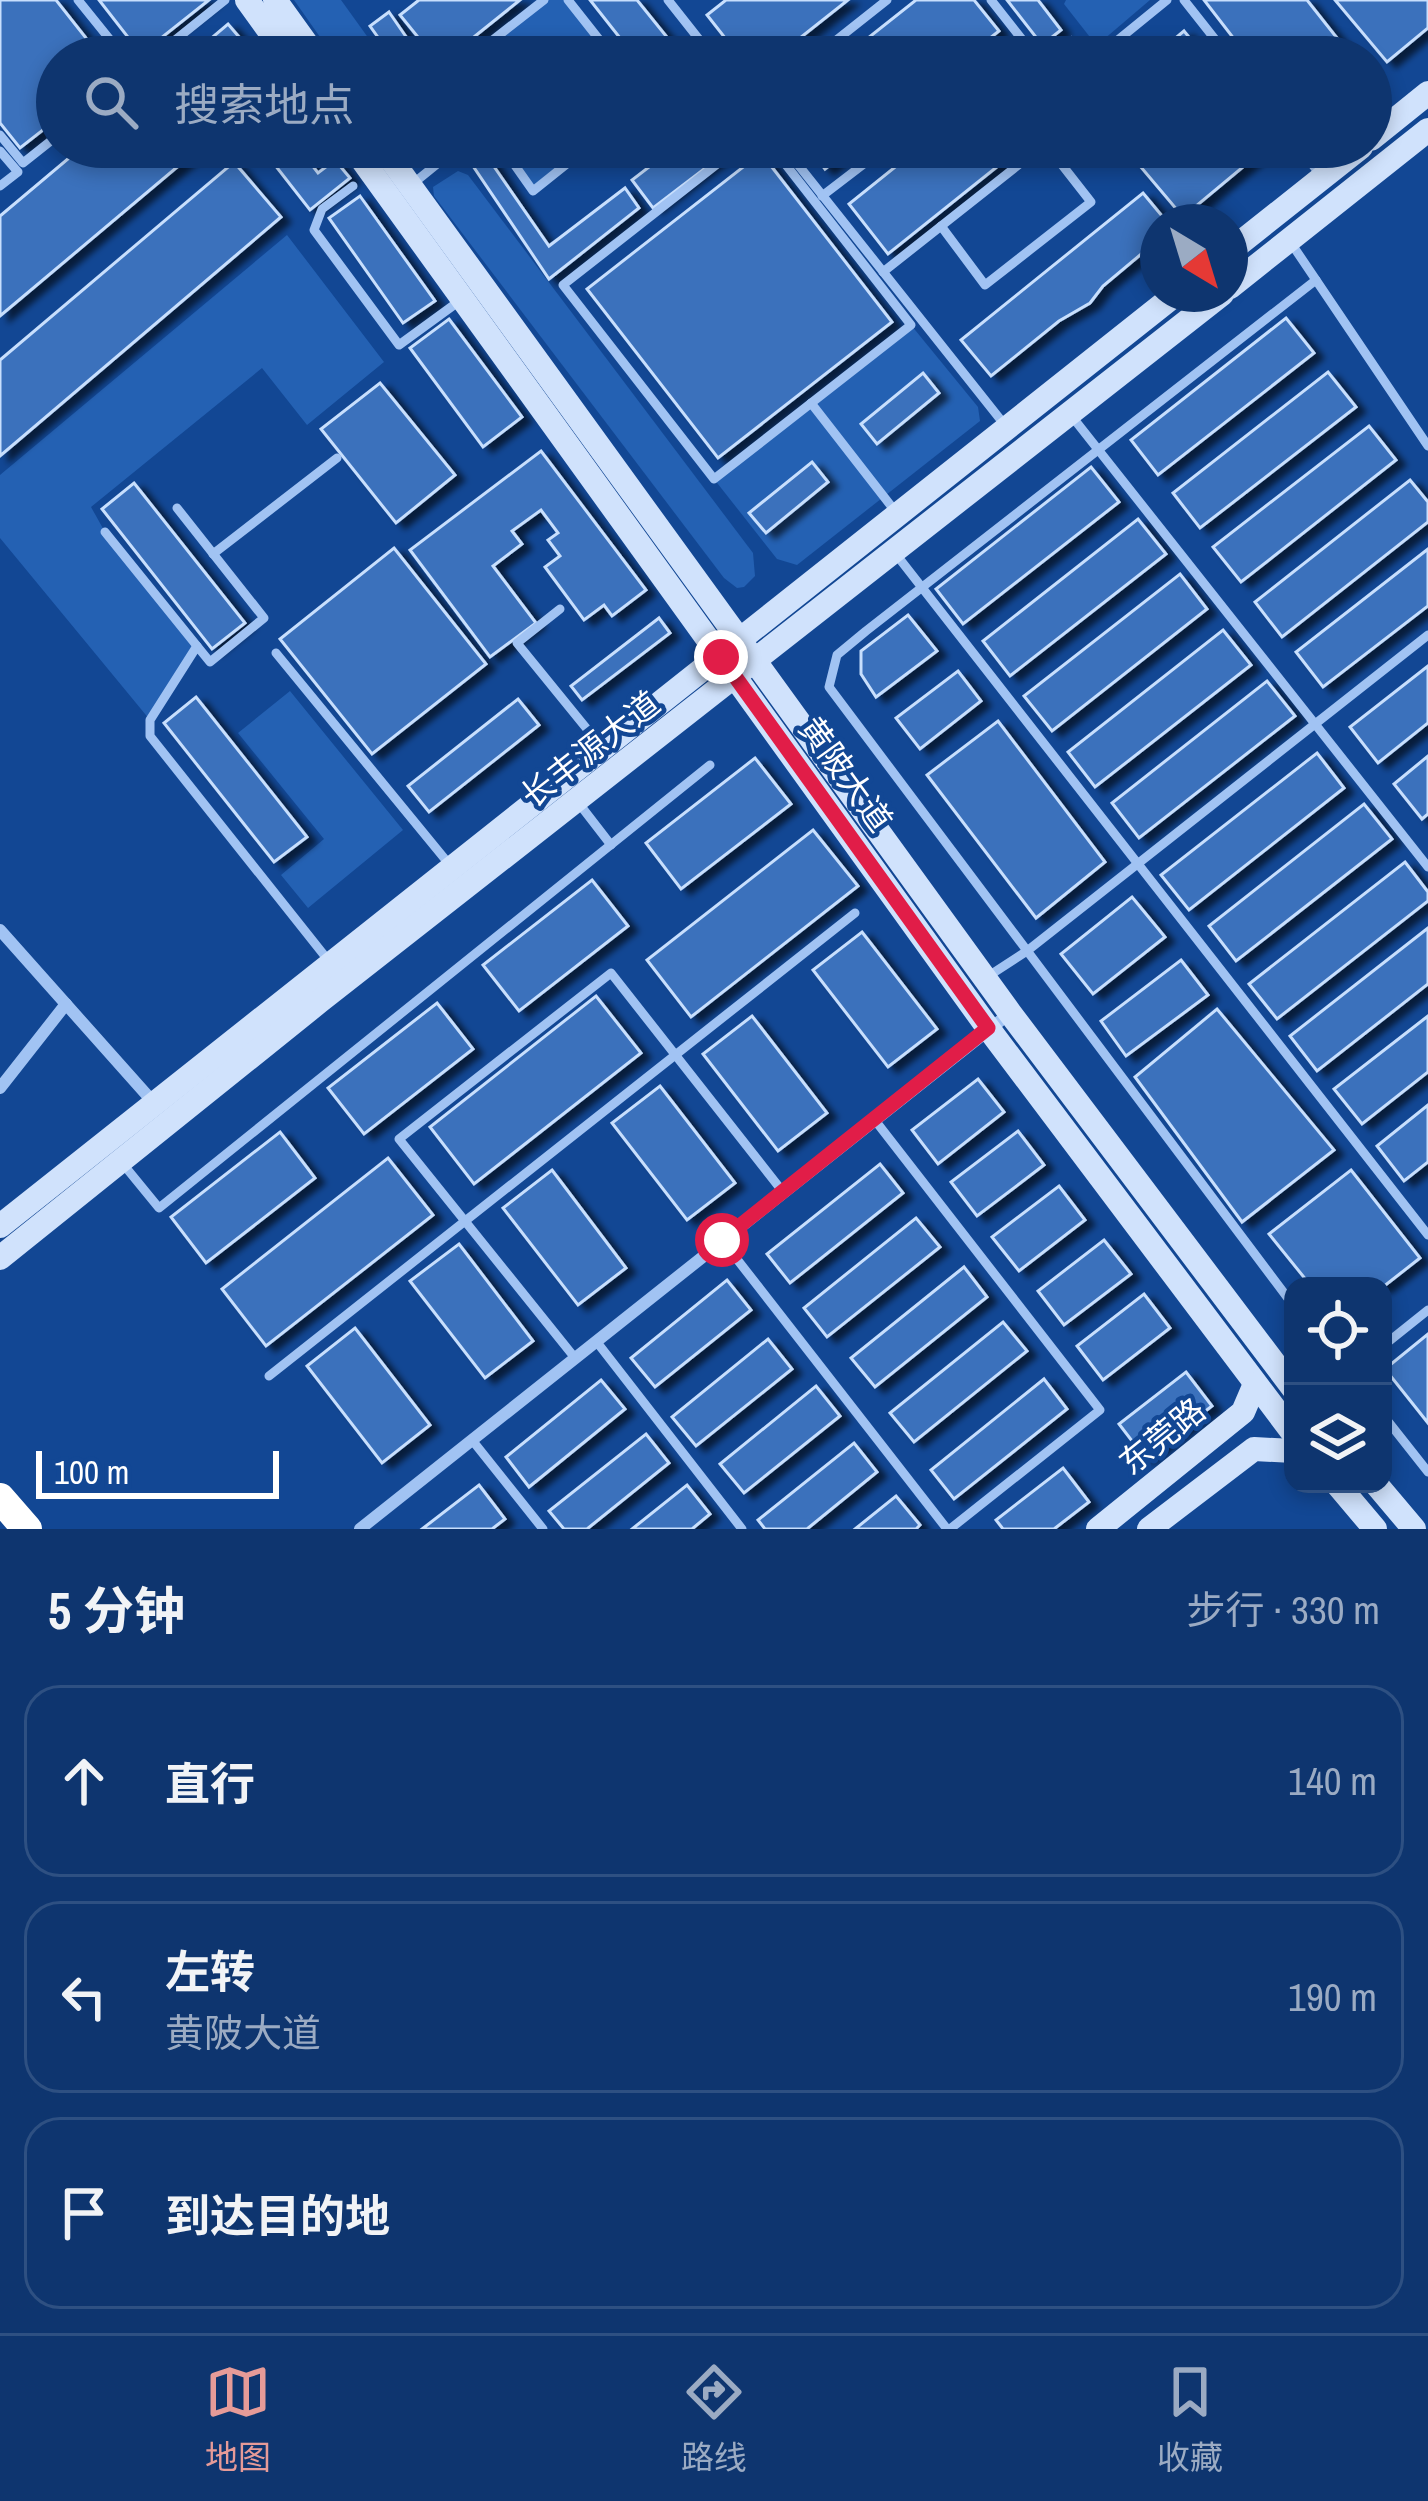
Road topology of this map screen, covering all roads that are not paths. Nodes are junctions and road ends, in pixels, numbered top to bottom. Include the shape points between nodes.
1 (78, 0) edge
2 (225, 0) edge
3 (247, 0) edge
4 (275, 0) edge
5 (544, 0) edge
6 (568, 0) edge
7 (687, 0) edge
8 (886, 0) edge
9 (991, 0) edge
10 (1167, 0) edge
11 (1184, 0) edge
12 (671, 5) edge
13 (107, 36) edge
14 (180, 36) edge
15 (273, 36) edge
16 (301, 36) edge
17 (498, 36) edge
18 (596, 36) edge
19 (695, 36) edge
20 (841, 36) edge
21 (1020, 36) edge
22 (1123, 36) edge
23 (1212, 36) edge
24 (1428, 93) edge
25 (1392, 122) edge
26 (1428, 130) edge
27 (0, 135) edge
28 (0, 151) edge
29 (36, 153) edge
30 (1392, 159) edge
31 (368, 168) edge
32 (397, 168) edge
33 (432, 168) edge
34 (517, 168) edge
35 (562, 168) edge
36 (712, 168) edge
37 (788, 168) edge
38 (801, 168) edge
39 (859, 168) edge
40 (1017, 168) edge
41 (1062, 168) edge
42 (1315, 168) edge
43 (1333, 168) edge
44 (1380, 168) edge
45 (1322, 177) junction
46 (0, 186) edge
47 (353, 186) dead end
48 (410, 186) junction
49 (823, 196) junction
50 (941, 226) junction
51 (1248, 237) edge
52 (1289, 241) junction
53 (883, 272) junction
54 (1248, 273) edge
55 (1316, 280) junction
56 (463, 299) junction
57 (1153, 312) edge
58 (1199, 312) edge
59 (811, 403) junction
60 (1070, 414) junction
61 (1007, 429) junction
62 (1428, 446) edge
63 (1098, 450) junction
64 (337, 458) dead end
65 (177, 508) dead end
66 (898, 515) junction
67 (105, 532) dead end
68 (896, 553) junction
69 (213, 554) junction
70 (922, 588) junction
71 (560, 609) dead end
72 (1428, 635) edge
73 (197, 646) junction
74 (277, 653) dead end
75 (738, 659) junction
76 (1314, 723) junction
77 (604, 749) junction
78 (710, 765) dead end
79 (577, 801) junction
80 (611, 845) junction
81 (1137, 863) junction
82 (1428, 867) edge
83 (452, 868) junction
84 (854, 913) dead end
85 (2, 937) edge
86 (1027, 951) junction
87 (331, 964) junction
88 (986, 978) junction
89 (66, 1004) junction
90 (1010, 1013) junction
91 (988, 1028) junction
92 (676, 1055) junction
93 (0, 1088) edge
94 (155, 1104) junction
95 (874, 1119) junction
96 (121, 1161) junction
97 (783, 1192) junction
98 (463, 1219) junction
99 (2, 1222) edge
100 (1428, 1235) edge
101 (722, 1240) junction
102 (0, 1258) edge
103 (1284, 1293) edge
104 (1428, 1310) edge
105 (1392, 1339) edge
106 (596, 1341) junction
107 (574, 1358) junction
108 (269, 1376) dead end
109 (1255, 1384) junction
110 (1291, 1385) edge
111 (1284, 1421) edge
112 (1392, 1426) edge
113 (472, 1440) junction
114 (1284, 1450) edge
115 (1428, 1472) edge
116 (1344, 1493) edge
117 (1384, 1493) edge
118 (0, 1498) edge
119 (27, 1529) edge
120 (360, 1529) edge
121 (543, 1529) edge
122 (742, 1529) edge
123 (948, 1529) edge
124 (1098, 1529) edge
125 (1149, 1529) edge
126 (1375, 1529) edge
127 (1414, 1529) edge

1 - 13 lane
2 - 14 lane
3 - 15 street
4 - 16 street
5 - 17 lane
6 - 18 lane
7 - 12 lane
8 - 20 lane
9 - 21 lane
10 - 22 lane
11 - 23 lane
12 - 19 lane
24 - 25 street
26 - 30 street
27 - 29 lane via 23,163
28 - 46 lane via 18,172
31 - 56 street, 黄陂大道
32 - 48 street, 黄陂大道
33 - 48 lane
34 - 35 lane via 533,191
36 - 59 lane via 563,285 714,479
37 - 59 lane via 911,325
38 - 49 lane
39 - 49 lane
40 - 50 lane
41 - 50 lane via 1091,202 985,285
42 - 45 lane
43 - 45 street
44 - 52 street
45 - 51 street
47 - 56 lane via 322,209 314,230 399,345
48 - 75 street, 黄陂大道
49 - 53 lane
50 - 53 lane
52 - 54 street
52 - 55 lane
53 - 61 lane
55 - 62 lane
55 - 63 lane
56 - 75 street, 黄陂大道
57 - 61 street, 长丰源大道
58 - 60 street, 长丰源大道
59 - 66 lane
60 - 63 lane
60 - 68 street, 长丰源大道
61 - 66 street, 长丰源大道
63 - 70 lane
63 - 76 lane
64 - 69 lane
65 - 69 lane
66 - 75 street, 长丰源大道
67 - 73 lane
68 - 70 lane
68 - 75 street, 长丰源大道
69 - 73 lane via 264,618 210,662
70 - 81 lane
70 - 86 lane via 837,655 829,687
71 - 77 lane via 517,643
72 - 76 lane
73 - 87 lane via 150,720 150,736
74 - 83 lane
75 - 77 street, 长丰源大道
75 - 79 street, 长丰源大道
75 - 88 street, 黄陂大道
75 - 91 street, 黄陂大道
76 - 81 lane
76 - 82 lane
77 - 83 street, 长丰源大道
78 - 80 lane
79 - 80 lane
79 - 96 street, 长丰源大道
80 - 96 lane via 159,1208
81 - 86 lane
81 - 100 lane
83 - 87 street, 长丰源大道
84 - 92 lane
85 - 89 street
86 - 88 lane
86 - 103 lane
87 - 94 street, 长丰源大道
88 - 90 street, 黄陂大道
89 - 93 street
89 - 94 street
90 - 91 street
90 - 110 street, 黄陂大道
91 - 95 street
91 - 109 street, 黄陂大道
92 - 97 lane
92 - 98 lane
92 - 98 lane via 611,973 399,1139
94 - 99 street, 长丰源大道
95 - 97 street
95 - 123 lane via 1100,1410
96 - 102 street, 长丰源大道
97 - 101 street
98 - 107 lane
98 - 108 lane
101 - 106 street
101 - 123 lane
104 - 105 lane
106 - 107 street
106 - 122 lane
107 - 113 street
109 - 111 street, 黄陂大道
109 - 124 street, 东莞路 via 1243,1412
112 - 115 lane
113 - 120 street
113 - 121 lane
114 - 125 street, 东莞路 via 1254,1449
116 - 126 street
117 - 127 street
118 - 119 highway

